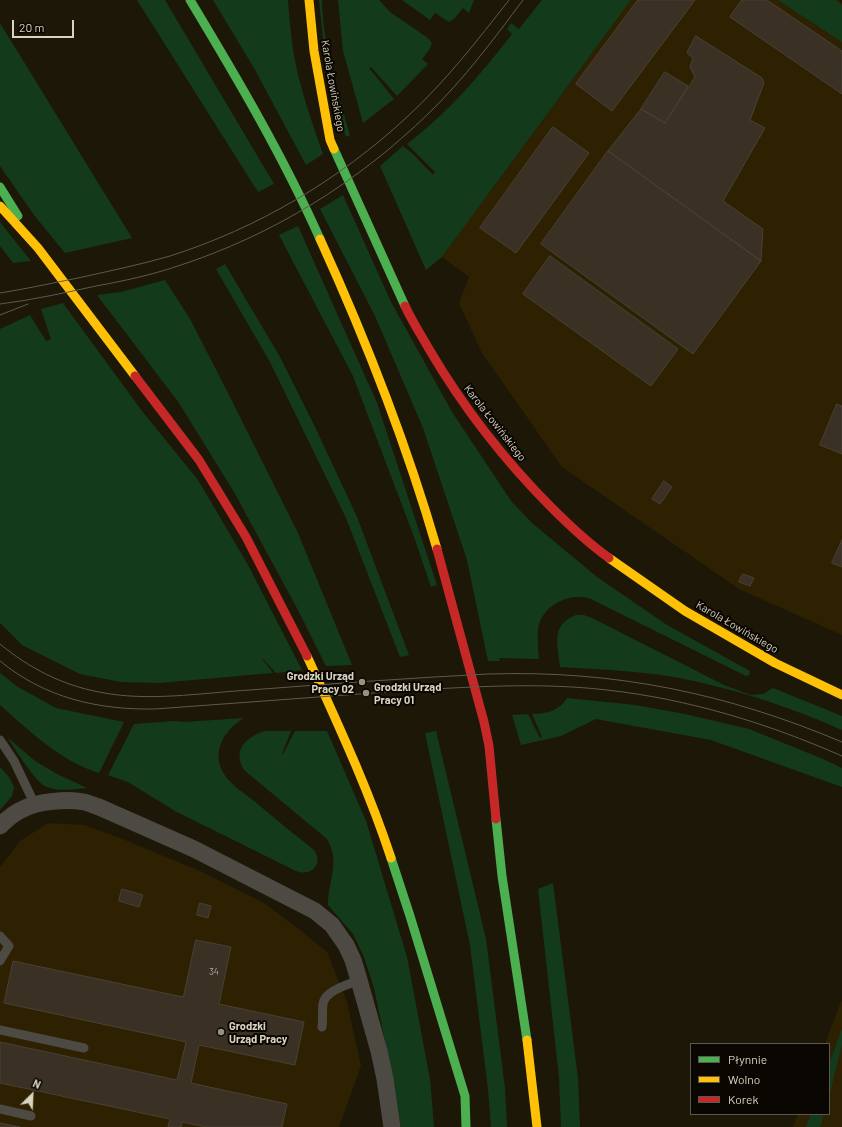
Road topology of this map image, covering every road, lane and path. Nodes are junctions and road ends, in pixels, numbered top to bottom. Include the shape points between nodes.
1 (190, 0) edge
2 (309, 0) edge
3 (0, 187) edge
4 (0, 206) edge
5 (38, 248) junction
6 (842, 695) edge
7 (0, 740) edge
8 (35, 805) junction
9 (0, 826) edge
10 (0, 936) edge
11 (0, 961) edge
12 (360, 980) junction
13 (322, 1027) dead end
14 (0, 1030) edge
15 (84, 1048) dead end
16 (0, 1109) edge
17 (31, 1116) dead end
18 (392, 1127) edge
19 (466, 1127) edge
20 (537, 1127) edge

1 - 20 main road via 266,128 343,289 388,399 447,579 487,736 503,887 518,976
2 - 6 main road, Karola Łowińskiego via 314,51 330,140 407,311 442,371 475,420 525,481 593,546 726,636
3 - 5 main road
4 - 5 main road
5 - 19 main road via 199,460 246,537 300,641 381,828 465,1096
7 - 8 lane via 14,761
8 - 9 street via 24,808
8 - 12 street via 72,801 99,807 194,849 315,910 342,938
10 - 11 lane via 9,946
12 - 13 lane via 336,990 324,999
12 - 18 street via 379,1051
14 - 15 lane
16 - 17 lane

